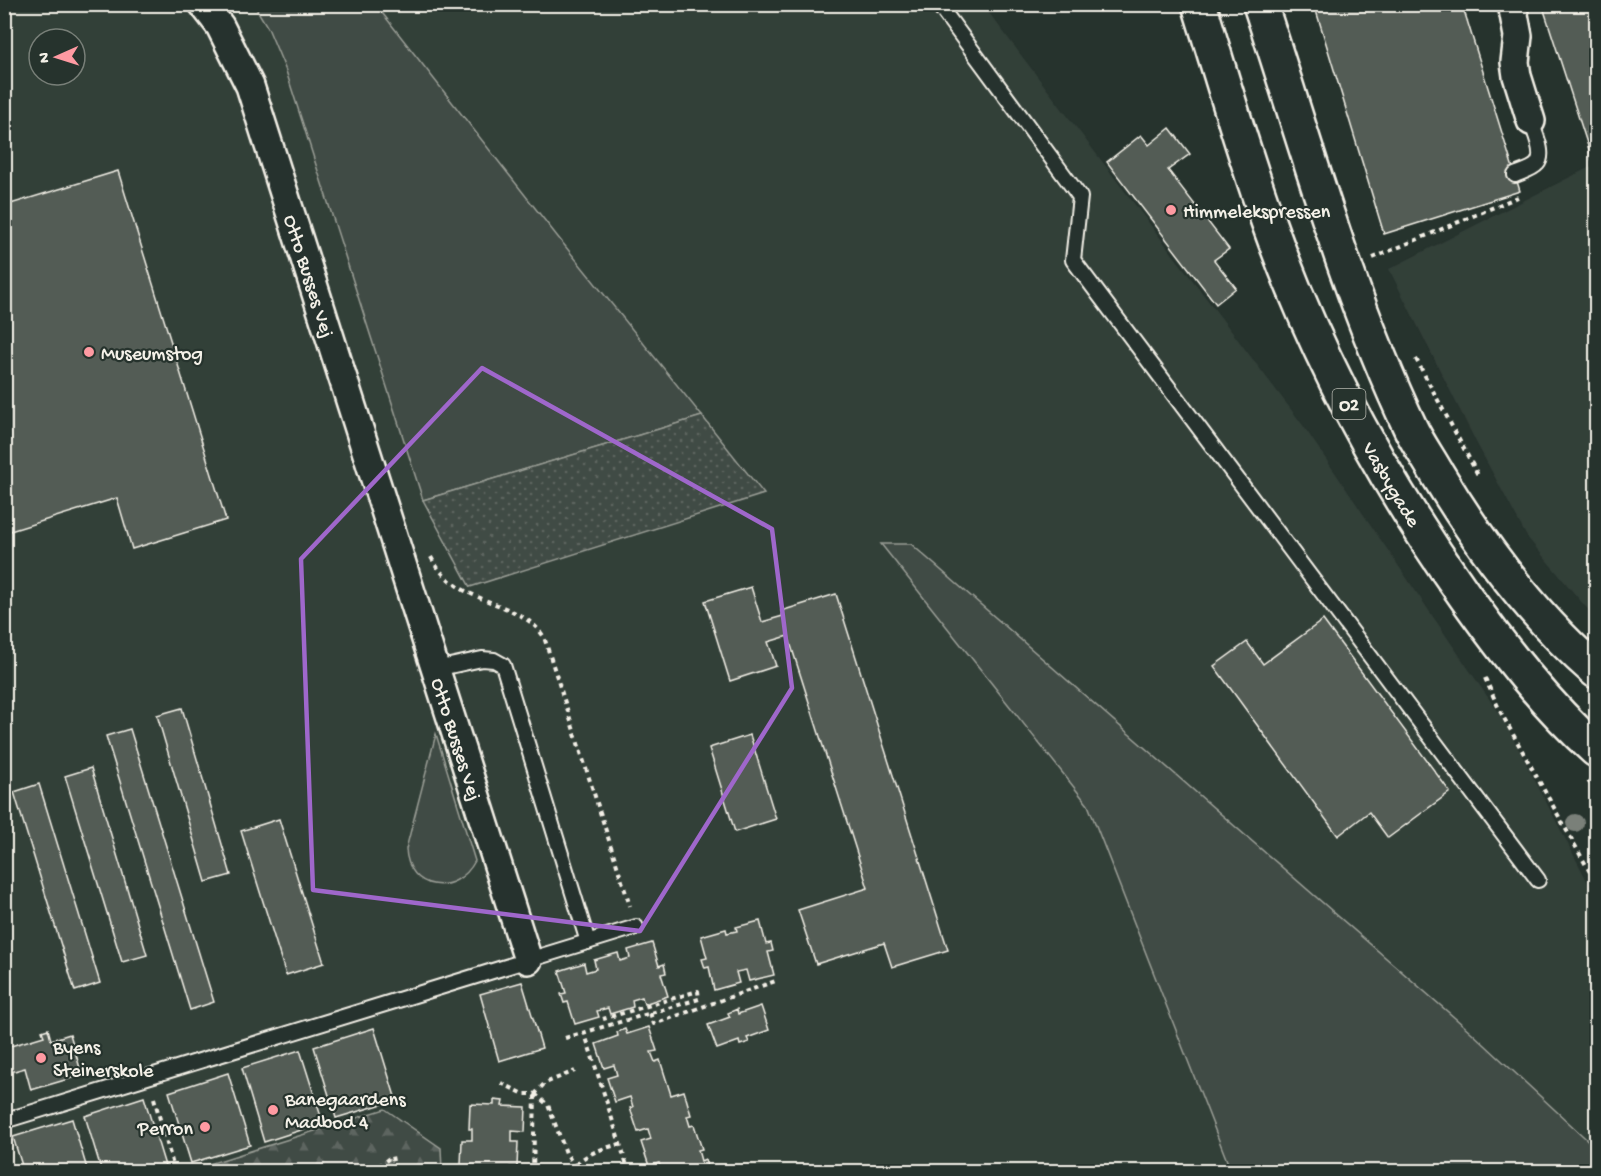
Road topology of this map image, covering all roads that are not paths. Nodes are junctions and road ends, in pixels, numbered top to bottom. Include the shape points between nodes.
1 (203, 4) edge
2 (938, 4) edge
3 (1200, 4) edge
4 (1260, 4) edge
5 (1512, 4) edge
6 (1531, 121) joint
7 (1515, 175) dead end
8 (436, 669) junction
9 (1596, 671) edge
10 (1596, 750) edge
11 (1539, 880) dead end
12 (636, 927) road end
13 (588, 942) junction
14 (528, 960) junction
15 (4, 1121) edge

1 - 8 street, Otto Busses Vej via 220,26 250,86
2 - 11 lane via 1080,197 1073,260
3 - 10 main road, Vasbygade / O2 via 1270,225 1315,339 1367,439 1426,541 1500,644 1570,726
4 - 9 main road, O2 via 1365,264 1356,302 1411,429 1459,511 1520,591
5 - 6 street via 1518,36 1517,76
6 - 7 lane via 1540,161
8 - 13 lane via 482,659 502,665
8 - 14 street, Otto Busses Vej
12 - 13 lane
13 - 14 lane
14 - 15 lane

